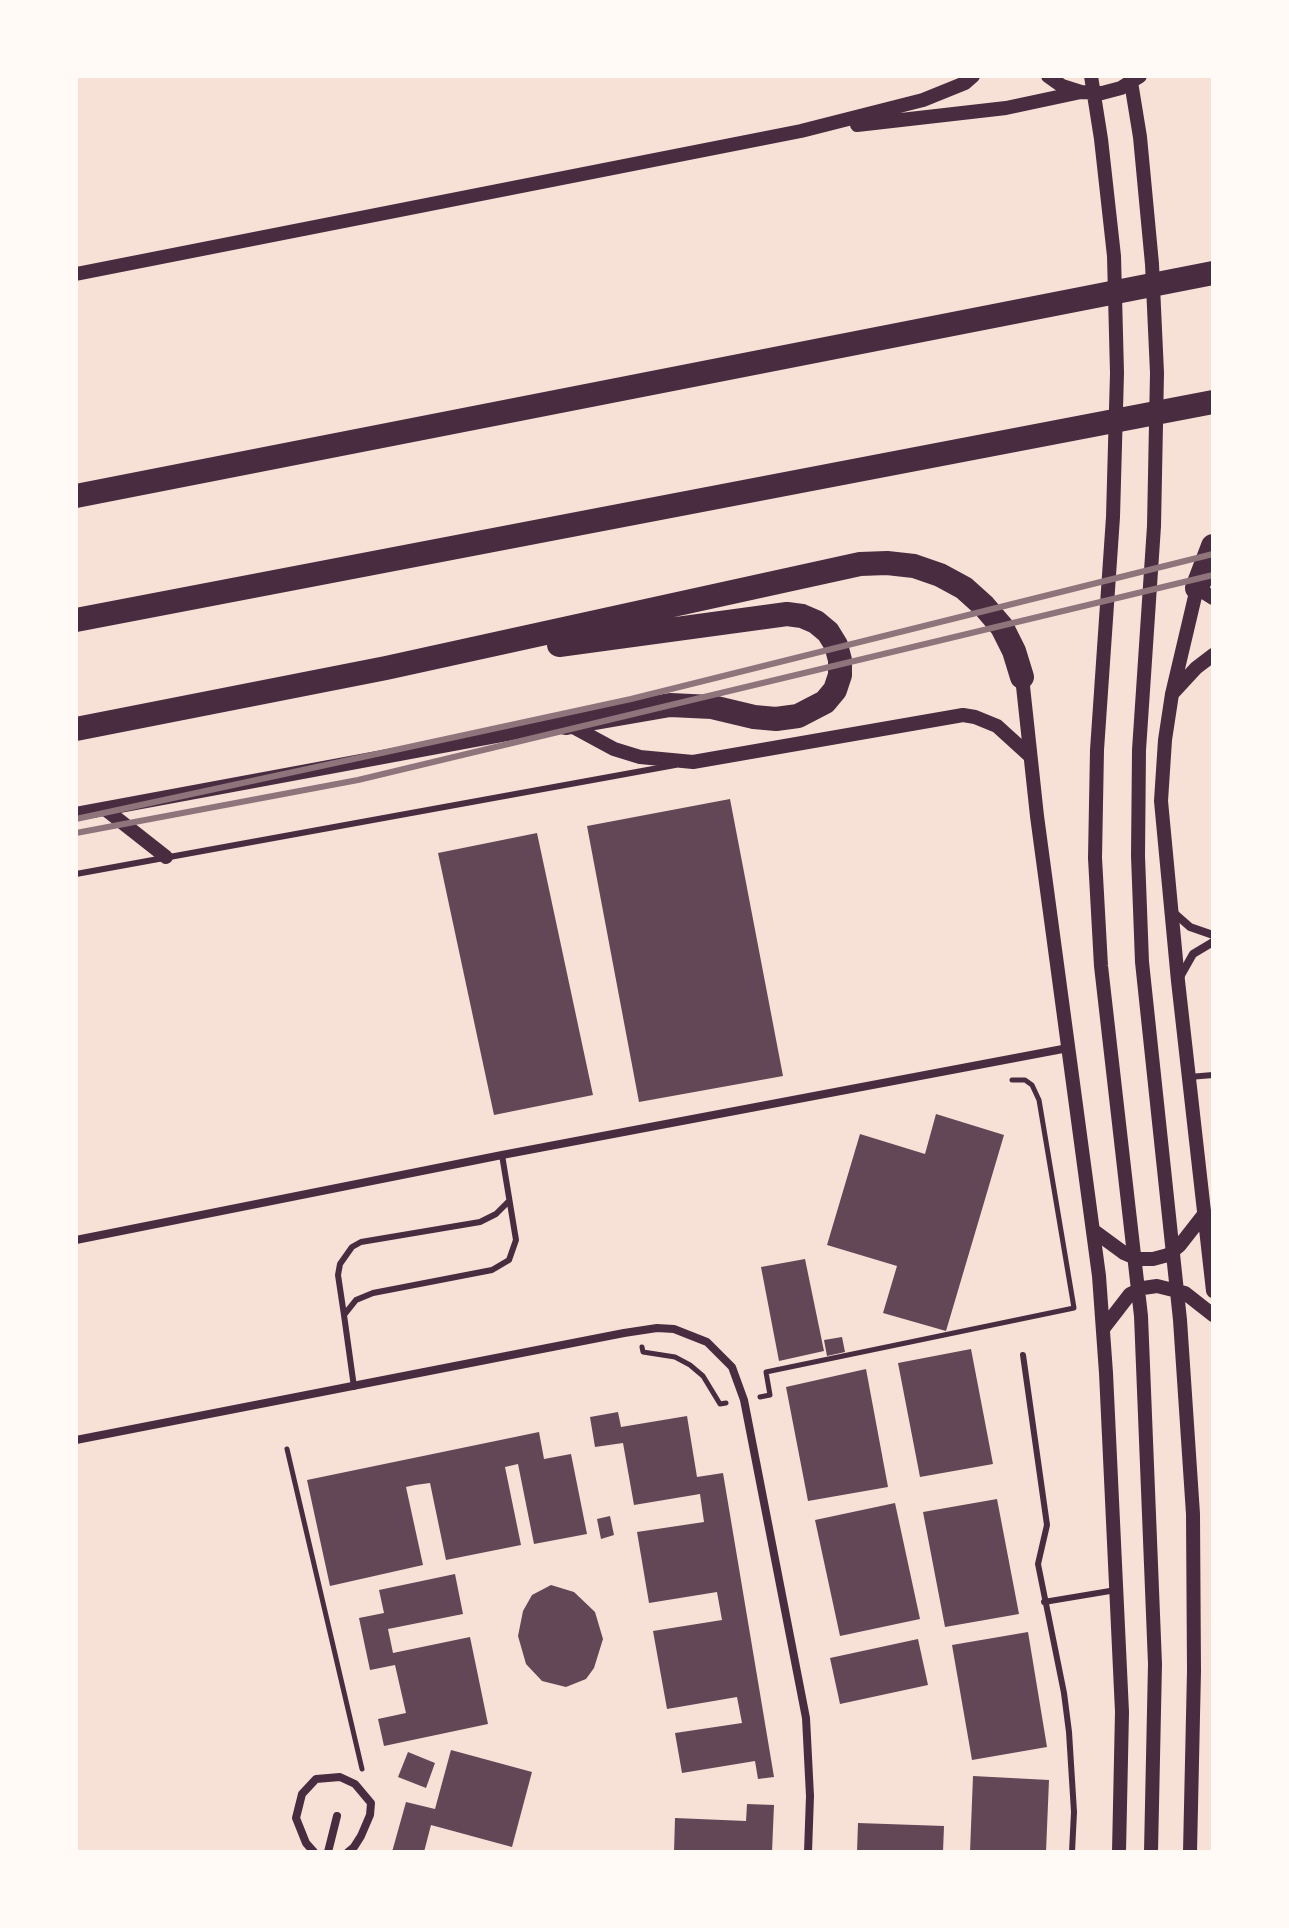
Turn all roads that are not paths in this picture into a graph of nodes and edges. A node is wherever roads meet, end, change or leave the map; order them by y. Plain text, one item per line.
1 (973, 76) edge
2 (1048, 76) edge
3 (1091, 76) edge
4 (1139, 76) edge
5 (1081, 92) junction
6 (801, 131) junction
7 (1213, 273) edge
8 (76, 274) edge
9 (1213, 402) edge
10 (76, 496) edge
11 (1213, 546) edge
12 (1205, 593) edge
13 (76, 620) edge
14 (1213, 655) edge
15 (386, 668) junction
16 (1022, 677) joint
17 (1172, 694) junction
18 (566, 723) junction
19 (76, 729) edge
20 (1030, 756) junction
21 (693, 762) junction
22 (105, 809) junction
23 (76, 814) edge
24 (166, 857) junction
25 (76, 874) edge
26 (1171, 910) junction
27 (1213, 935) edge
28 (1213, 942) edge
29 (1178, 981) junction
30 (1068, 1048) junction
31 (1213, 1075) edge
32 (1189, 1077) junction
33 (502, 1155) junction
34 (509, 1201) junction
35 (1209, 1212) edge
36 (1094, 1231) junction
37 (76, 1240) edge
38 (1213, 1291) edge
39 (344, 1315) junction
40 (1213, 1315) edge
41 (1103, 1329) junction
42 (1023, 1355) dead end
43 (354, 1387) junction
44 (76, 1440) edge
45 (1116, 1590) junction
46 (1044, 1602) junction
47 (337, 1816) dead end
48 (314, 1852) edge
49 (328, 1852) edge
50 (348, 1852) edge
51 (808, 1852) edge
52 (1072, 1852) edge
53 (1119, 1852) edge
54 (1151, 1852) edge
55 (1190, 1852) edge

1 - 6 street
2 - 5 street
3 - 54 street
4 - 5 street
4 - 55 street
5 - 6 street
6 - 8 street
7 - 10 highway
9 - 13 highway
11 - 12 highway
12 - 17 street
14 - 17 street
15 - 16 highway
15 - 18 highway
15 - 19 highway
16 - 20 street
17 - 26 street
18 - 21 street
18 - 22 street
20 - 21 street
20 - 30 street
21 - 24 lane
22 - 23 street
22 - 24 street
24 - 25 lane
26 - 27 street
26 - 29 street
28 - 29 street
29 - 32 street
30 - 33 street
30 - 36 street
31 - 32 lane
32 - 35 street
33 - 34 lane
33 - 37 street
34 - 39 lane
34 - 39 lane
35 - 36 street
35 - 38 street
36 - 41 street
39 - 43 lane
40 - 41 street
41 - 45 street
42 - 46 lane
43 - 44 street
43 - 51 street
45 - 46 lane
45 - 53 street
46 - 52 lane
47 - 49 street
48 - 50 street

